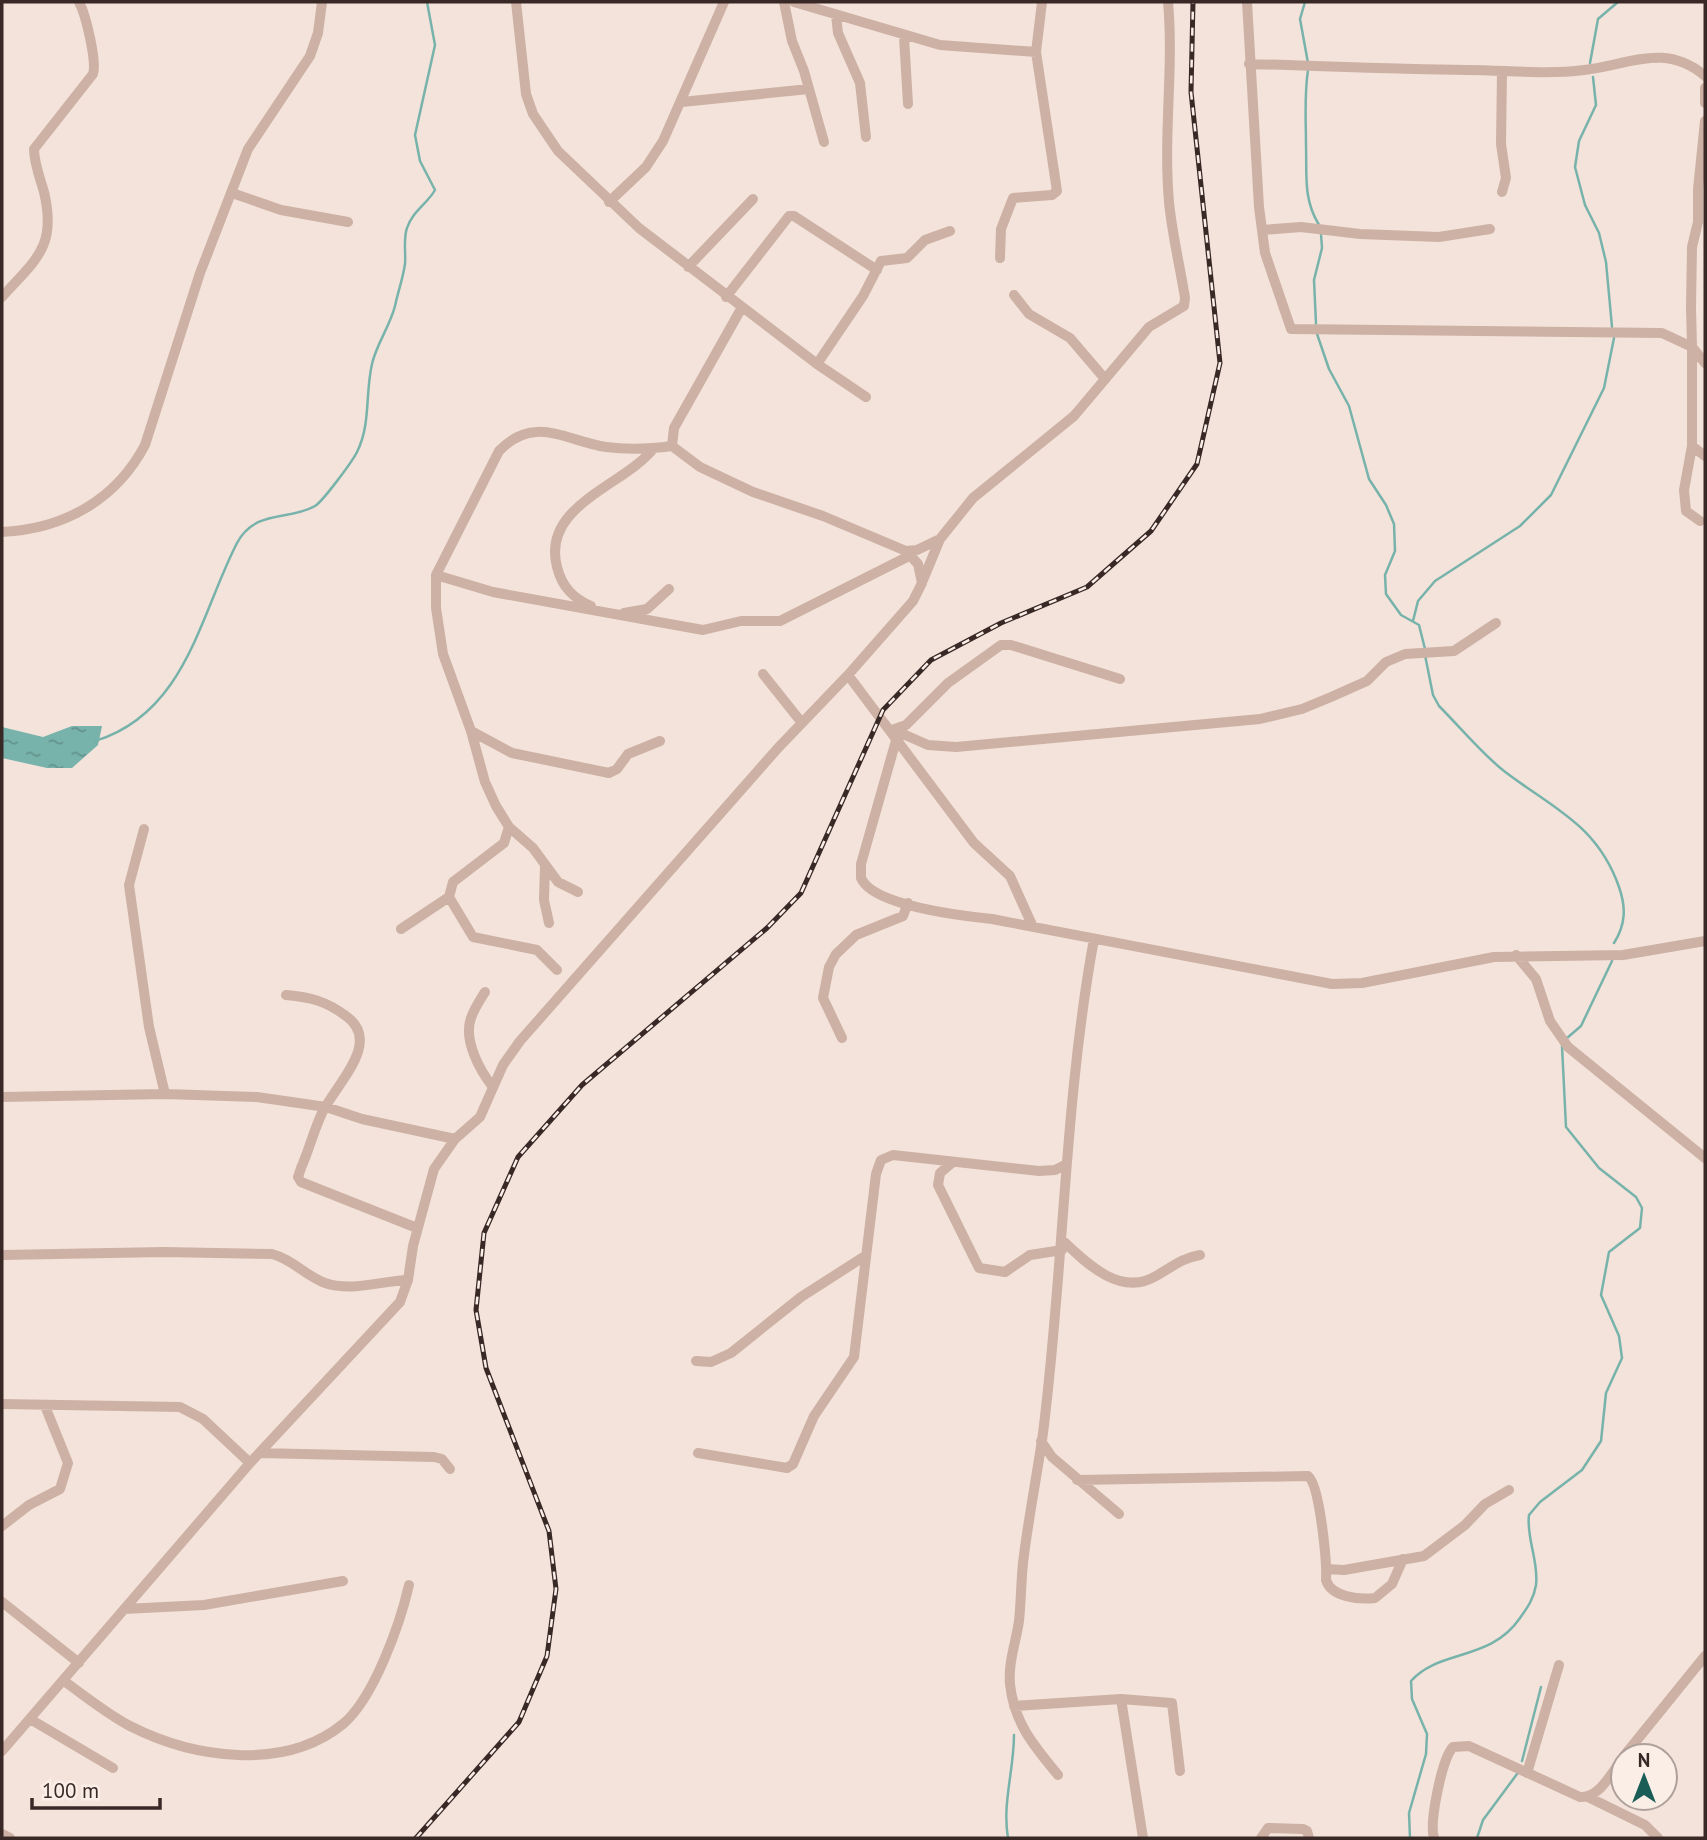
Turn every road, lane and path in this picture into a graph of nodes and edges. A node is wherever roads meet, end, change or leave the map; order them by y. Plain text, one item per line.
1 (79, 2) edge
2 (322, 2) edge
3 (516, 2) edge
4 (724, 2) edge
5 (784, 2) edge
6 (794, 2) edge
7 (1042, 2) edge
8 (1168, 2) edge
9 (1248, 2) edge
10 (836, 15) junction
11 (904, 37) junction
12 (1036, 52) junction
13 (1249, 64) junction
14 (1502, 71) junction
15 (1705, 76) edge
16 (1705, 88) edge
17 (809, 89) junction
18 (682, 102) junction
19 (1705, 103) edge
20 (908, 104) dead end
21 (1705, 121) edge
22 (866, 137) dead end
23 (824, 142) dead end
24 (1502, 192) dead end
25 (232, 193) junction
26 (753, 199) dead end
27 (609, 202) junction
28 (348, 222) dead end
29 (1490, 229) dead end
30 (1262, 230) junction
31 (950, 231) dead end
32 (1000, 258) dead end
33 (688, 267) junction
34 (877, 270) junction
35 (1014, 295) dead end
36 (726, 297) junction
37 (2, 298) edge
38 (741, 309) junction
39 (1692, 347) junction
40 (1705, 363) edge
41 (817, 364) junction
42 (1105, 379) junction
43 (866, 397) dead end
44 (672, 446) junction
45 (1692, 446) junction
46 (654, 448) junction
47 (1705, 456) edge
48 (1700, 521) dead end
49 (2, 532) edge
50 (940, 539) junction
51 (908, 553) junction
52 (436, 575) junction
53 (922, 583) junction
54 (669, 589) dead end
55 (1496, 623) dead end
56 (763, 674) dead end
57 (848, 676) junction
58 (1120, 680) dead end
59 (802, 723) junction
60 (471, 731) junction
61 (894, 732) junction
62 (660, 741) dead end
63 (509, 827) junction
64 (144, 829) dead end
65 (545, 865) junction
66 (579, 892) dead end
67 (449, 897) junction
68 (908, 903) junction
69 (549, 923) dead end
70 (1033, 927) junction
71 (401, 929) dead end
72 (1094, 939) junction
73 (1705, 941) edge
74 (1516, 955) junction
75 (557, 970) dead end
76 (485, 992) dead end
77 (286, 995) dead end
78 (842, 1038) dead end
79 (493, 1087) junction
80 (165, 1094) junction
81 (2, 1097) edge
82 (326, 1107) junction
83 (455, 1139) junction
84 (1705, 1158) edge
85 (953, 1161) junction
86 (1065, 1165) junction
87 (417, 1228) junction
88 (1062, 1245) junction
89 (2, 1255) edge
90 (1200, 1255) dead end
91 (865, 1256) junction
92 (408, 1280) junction
93 (696, 1360) dead end
94 (2, 1404) edge
95 (45, 1406) junction
96 (1041, 1441) junction
97 (259, 1453) junction
98 (698, 1453) dead end
99 (250, 1463) junction
100 (450, 1469) dead end
101 (1077, 1480) junction
102 (1509, 1490) dead end
103 (1119, 1514) dead end
104 (2, 1526) edge
105 (1404, 1559) junction
106 (1327, 1569) junction
107 (343, 1581) dead end
108 (409, 1585) dead end
109 (2, 1602) edge
110 (124, 1609) junction
111 (1705, 1656) edge
112 (79, 1663) junction
113 (1559, 1665) dead end
114 (64, 1681) junction
115 (1121, 1699) junction
116 (1014, 1706) junction
117 (30, 1719) junction
118 (1636, 1742) edge
119 (2, 1751) edge
120 (113, 1768) dead end
121 (1180, 1771) dead end
122 (1527, 1773) junction
123 (1058, 1775) dead end
124 (1609, 1776) edge
125 (1588, 1797) junction
126 (2, 1834) edge
127 (10, 1838) edge
128 (1143, 1838) edge
129 (1261, 1838) edge
130 (1309, 1838) edge
131 (1434, 1838) edge
132 (1658, 1838) edge

1 - 37 street
2 - 25 street
3 - 27 street
4 - 18 street
5 - 17 street
6 - 10 street
7 - 12 street
8 - 42 street
9 - 13 street
10 - 11 street
10 - 22 street
11 - 12 street
11 - 20 street
12 - 32 street
13 - 14 street
13 - 30 street
14 - 15 street
14 - 24 street
16 - 19 street
17 - 18 street
17 - 23 street
18 - 27 street
21 - 39 street
25 - 28 street
25 - 49 street
26 - 33 street
27 - 33 street
29 - 30 street
30 - 39 street
31 - 34 street
33 - 36 street
34 - 36 street
34 - 41 street
35 - 42 street
36 - 38 street
38 - 41 street
38 - 44 street
39 - 40 street
39 - 45 street
41 - 43 street
42 - 50 street
44 - 46 street
44 - 51 street
45 - 47 street
45 - 48 street
46 - 52 street
46 - 54 street
50 - 51 street
50 - 53 street
51 - 52 street
51 - 53 street
52 - 60 street
53 - 57 street
55 - 61 street
56 - 59 street
57 - 59 street
57 - 61 street
58 - 61 street
59 - 79 street
60 - 62 street
60 - 63 street
61 - 68 street
61 - 70 street
63 - 65 street
63 - 67 street
64 - 80 street
65 - 66 street
65 - 69 street
67 - 71 street
67 - 75 street
68 - 70 street
68 - 78 street
70 - 72 street
72 - 74 street
72 - 86 street
73 - 74 street
74 - 84 street
76 - 79 street
77 - 82 street
79 - 83 street
80 - 81 street
80 - 82 street
82 - 83 street
82 - 87 street
83 - 87 street
85 - 86 street
85 - 88 street
85 - 91 street
86 - 88 street
87 - 92 street
88 - 90 street
88 - 96 street
89 - 92 street
91 - 93 street
91 - 98 street
92 - 97 street
94 - 95 street
95 - 99 street
95 - 104 street
96 - 101 street
96 - 116 street
97 - 99 street
97 - 100 street
99 - 110 street
101 - 103 street
101 - 106 street
102 - 105 street
105 - 106 street
105 - 106 street
107 - 110 street
108 - 114 street
109 - 112 street
110 - 112 street
111 - 118 street
112 - 114 street
113 - 122 street
114 - 117 street
115 - 116 street
115 - 121 street
115 - 128 street
116 - 123 street
117 - 119 street
117 - 120 street
122 - 125 street
122 - 131 street
124 - 125 street
125 - 132 street
126 - 127 street
129 - 130 street

